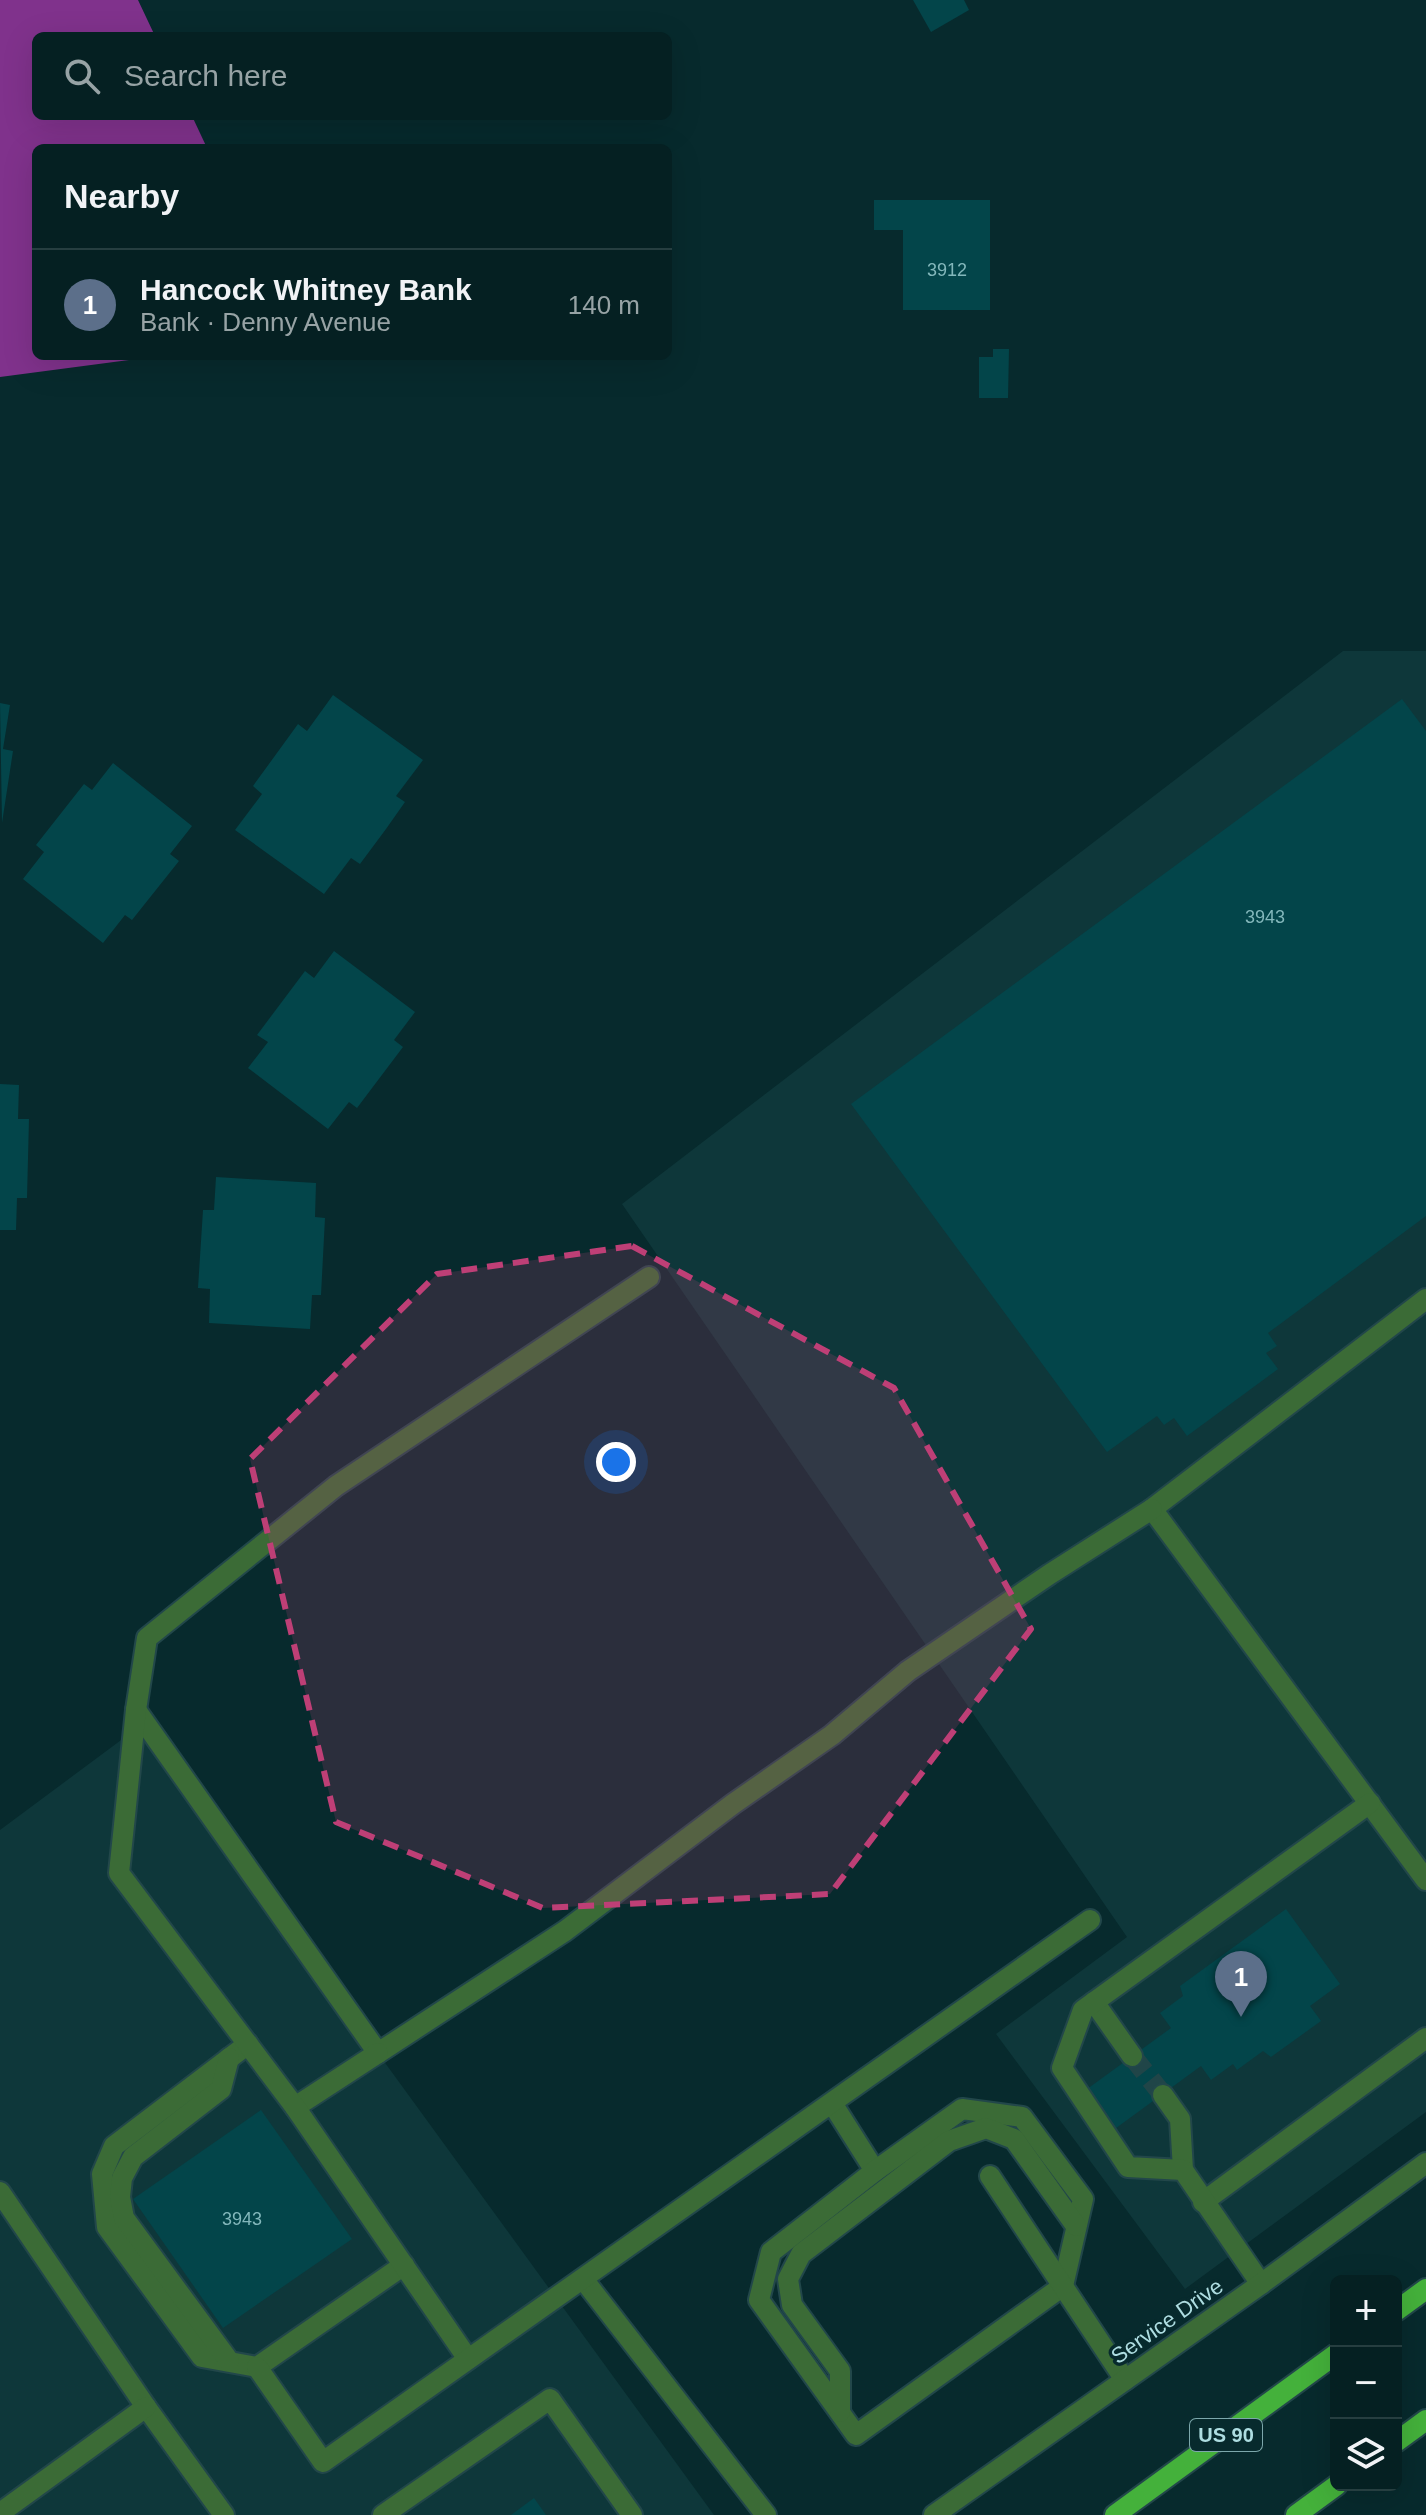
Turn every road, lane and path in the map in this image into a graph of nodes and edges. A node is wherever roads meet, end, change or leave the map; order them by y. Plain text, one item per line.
1 (649, 1277) dead end
2 (1426, 1299) edge
3 (1152, 1509) junction
4 (136, 1710) junction
5 (1370, 1803) junction
6 (1426, 1880) edge
7 (1090, 1920) dead end
8 (1094, 2002) junction
9 (1426, 2038) edge
10 (248, 2044) junction
11 (378, 2053) junction
12 (1132, 2056) tunnel mouth
13 (1163, 2095) tunnel mouth
14 (832, 2103) junction
15 (295, 2107) junction
16 (1426, 2163) edge
17 (1183, 2170) junction
18 (875, 2171) junction
19 (990, 2176) dead end
20 (0, 2192) edge
21 (1203, 2202) junction
22 (1076, 2226) junction
23 (404, 2265) junction
24 (583, 2279) junction
25 (1261, 2284) junction
26 (1063, 2286) junction
27 (1426, 2289) edge
28 (1402, 2307) edge
29 (1330, 2358) edge
30 (468, 2359) junction
31 (257, 2367) junction
32 (1125, 2380) junction
33 (146, 2407) junction
34 (840, 2412) junction
35 (1426, 2420) edge
36 (1402, 2438) edge
37 (1330, 2490) edge
38 (0, 2513) edge
39 (224, 2515) edge
40 (383, 2515) edge
41 (632, 2515) edge
42 (766, 2515) edge
43 (934, 2515) edge
44 (1115, 2515) edge
45 (1296, 2515) edge

1 - 4 lane
2 - 3 lane
3 - 5 lane
3 - 11 lane
4 - 10 lane
4 - 11 lane
5 - 6 lane
5 - 8 lane
7 - 14 lane
8 - 12 lane
8 - 17 lane
9 - 21 lane
10 - 15 lane
10 - 31 lane
11 - 15 lane
13 - 17 lane
14 - 18 lane
14 - 24 lane
15 - 23 lane
16 - 25 lane, Service Drive
17 - 21 lane
18 - 22 lane
18 - 34 lane
19 - 26 lane
20 - 33 lane
21 - 25 lane
22 - 26 lane
22 - 34 lane
23 - 30 lane
23 - 31 lane
24 - 30 lane
24 - 42 lane
25 - 32 lane, Service Drive
26 - 32 lane
26 - 34 lane
27 - 28 main road
29 - 44 main road, US 90
30 - 31 lane
32 - 43 lane, Service Drive
33 - 38 lane
33 - 39 lane
35 - 36 main road
37 - 45 main road
40 - 41 lane

